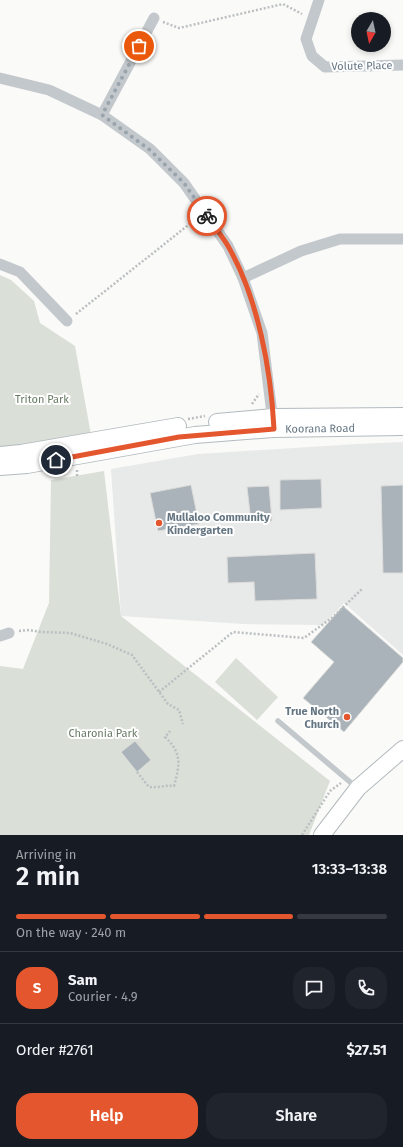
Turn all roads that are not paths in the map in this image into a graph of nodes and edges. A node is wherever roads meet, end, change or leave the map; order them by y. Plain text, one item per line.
1 (319, 0) edge
2 (154, 18) road end
3 (403, 65) edge
4 (0, 78) edge
5 (102, 115) junction
6 (403, 238) edge
7 (0, 264) edge
8 (243, 278) junction
9 (67, 321) road end
10 (403, 416) edge
11 (273, 423) junction
12 (403, 427) edge
13 (0, 455) edge
14 (0, 467) edge
15 (278, 721) dead end
16 (403, 749) edge
17 (358, 788) junction
18 (322, 835) edge

1 - 3 street, Volute Place
2 - 5 street
4 - 5 street
5 - 8 street
6 - 8 street
7 - 9 street
8 - 11 street
10 - 11 street, Koorana Road
11 - 12 street, Koorana Road
11 - 13 street, Koorana Road
11 - 14 street, Koorana Road
15 - 17 lane
16 - 17 street
17 - 18 street

